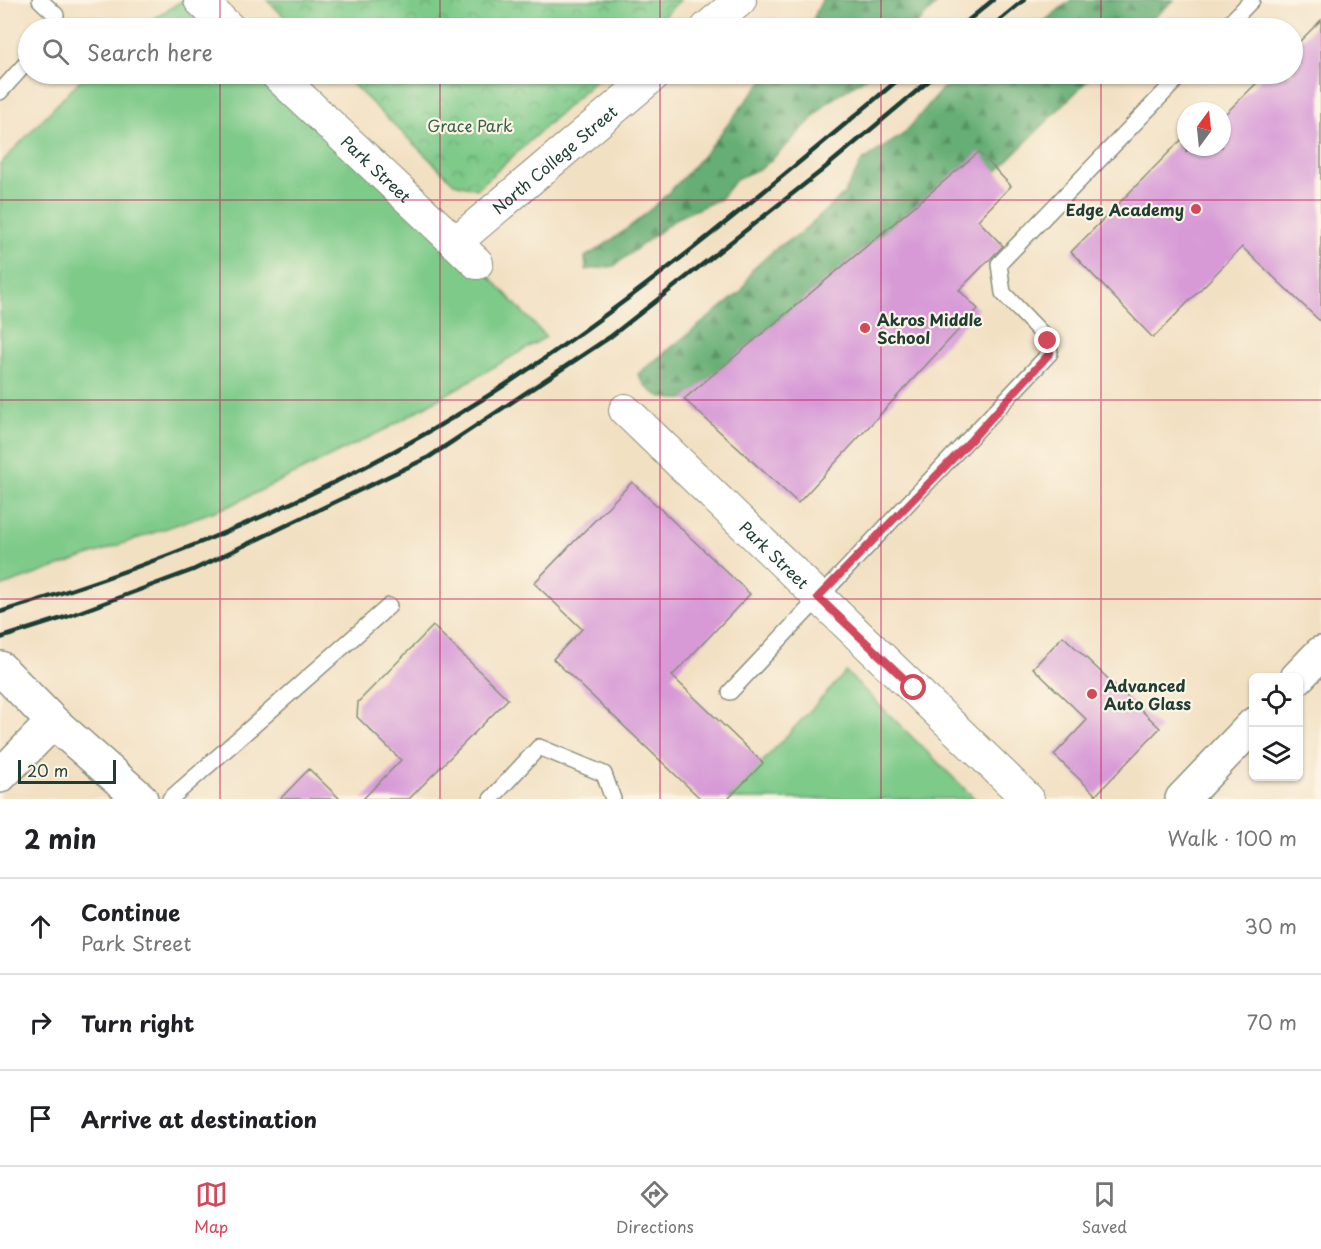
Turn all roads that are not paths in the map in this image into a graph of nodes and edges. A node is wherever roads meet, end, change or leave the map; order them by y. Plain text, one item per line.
1 (40, 0) edge
2 (200, 0) edge
3 (740, 0) edge
4 (1252, 0) edge
5 (55, 18) edge
6 (219, 18) edge
7 (719, 18) edge
8 (1235, 18) edge
9 (18, 72) edge
10 (287, 84) edge
11 (644, 84) edge
12 (1172, 84) edge
13 (0, 92) edge
14 (466, 253) joint
15 (625, 411) dead end
16 (818, 597) junction
17 (389, 606) dead end
18 (1321, 653) edge
19 (0, 668) edge
20 (1302, 673) edge
21 (730, 692) dead end
22 (46, 715) junction
23 (1251, 727) edge
24 (0, 776) edge
25 (141, 799) edge
26 (170, 799) edge
27 (491, 799) edge
28 (613, 799) edge
29 (1028, 799) edge
30 (1182, 799) edge

1 - 5 lane
2 - 6 street
3 - 7 street
4 - 8 lane
9 - 13 lane
10 - 14 street, Park Street
11 - 14 street, North College Street
12 - 16 lane
15 - 16 street, Park Street
16 - 21 lane
16 - 29 street, Park Street
17 - 26 lane
18 - 20 street
19 - 22 street
22 - 24 street
22 - 25 street
23 - 30 street
27 - 28 lane

